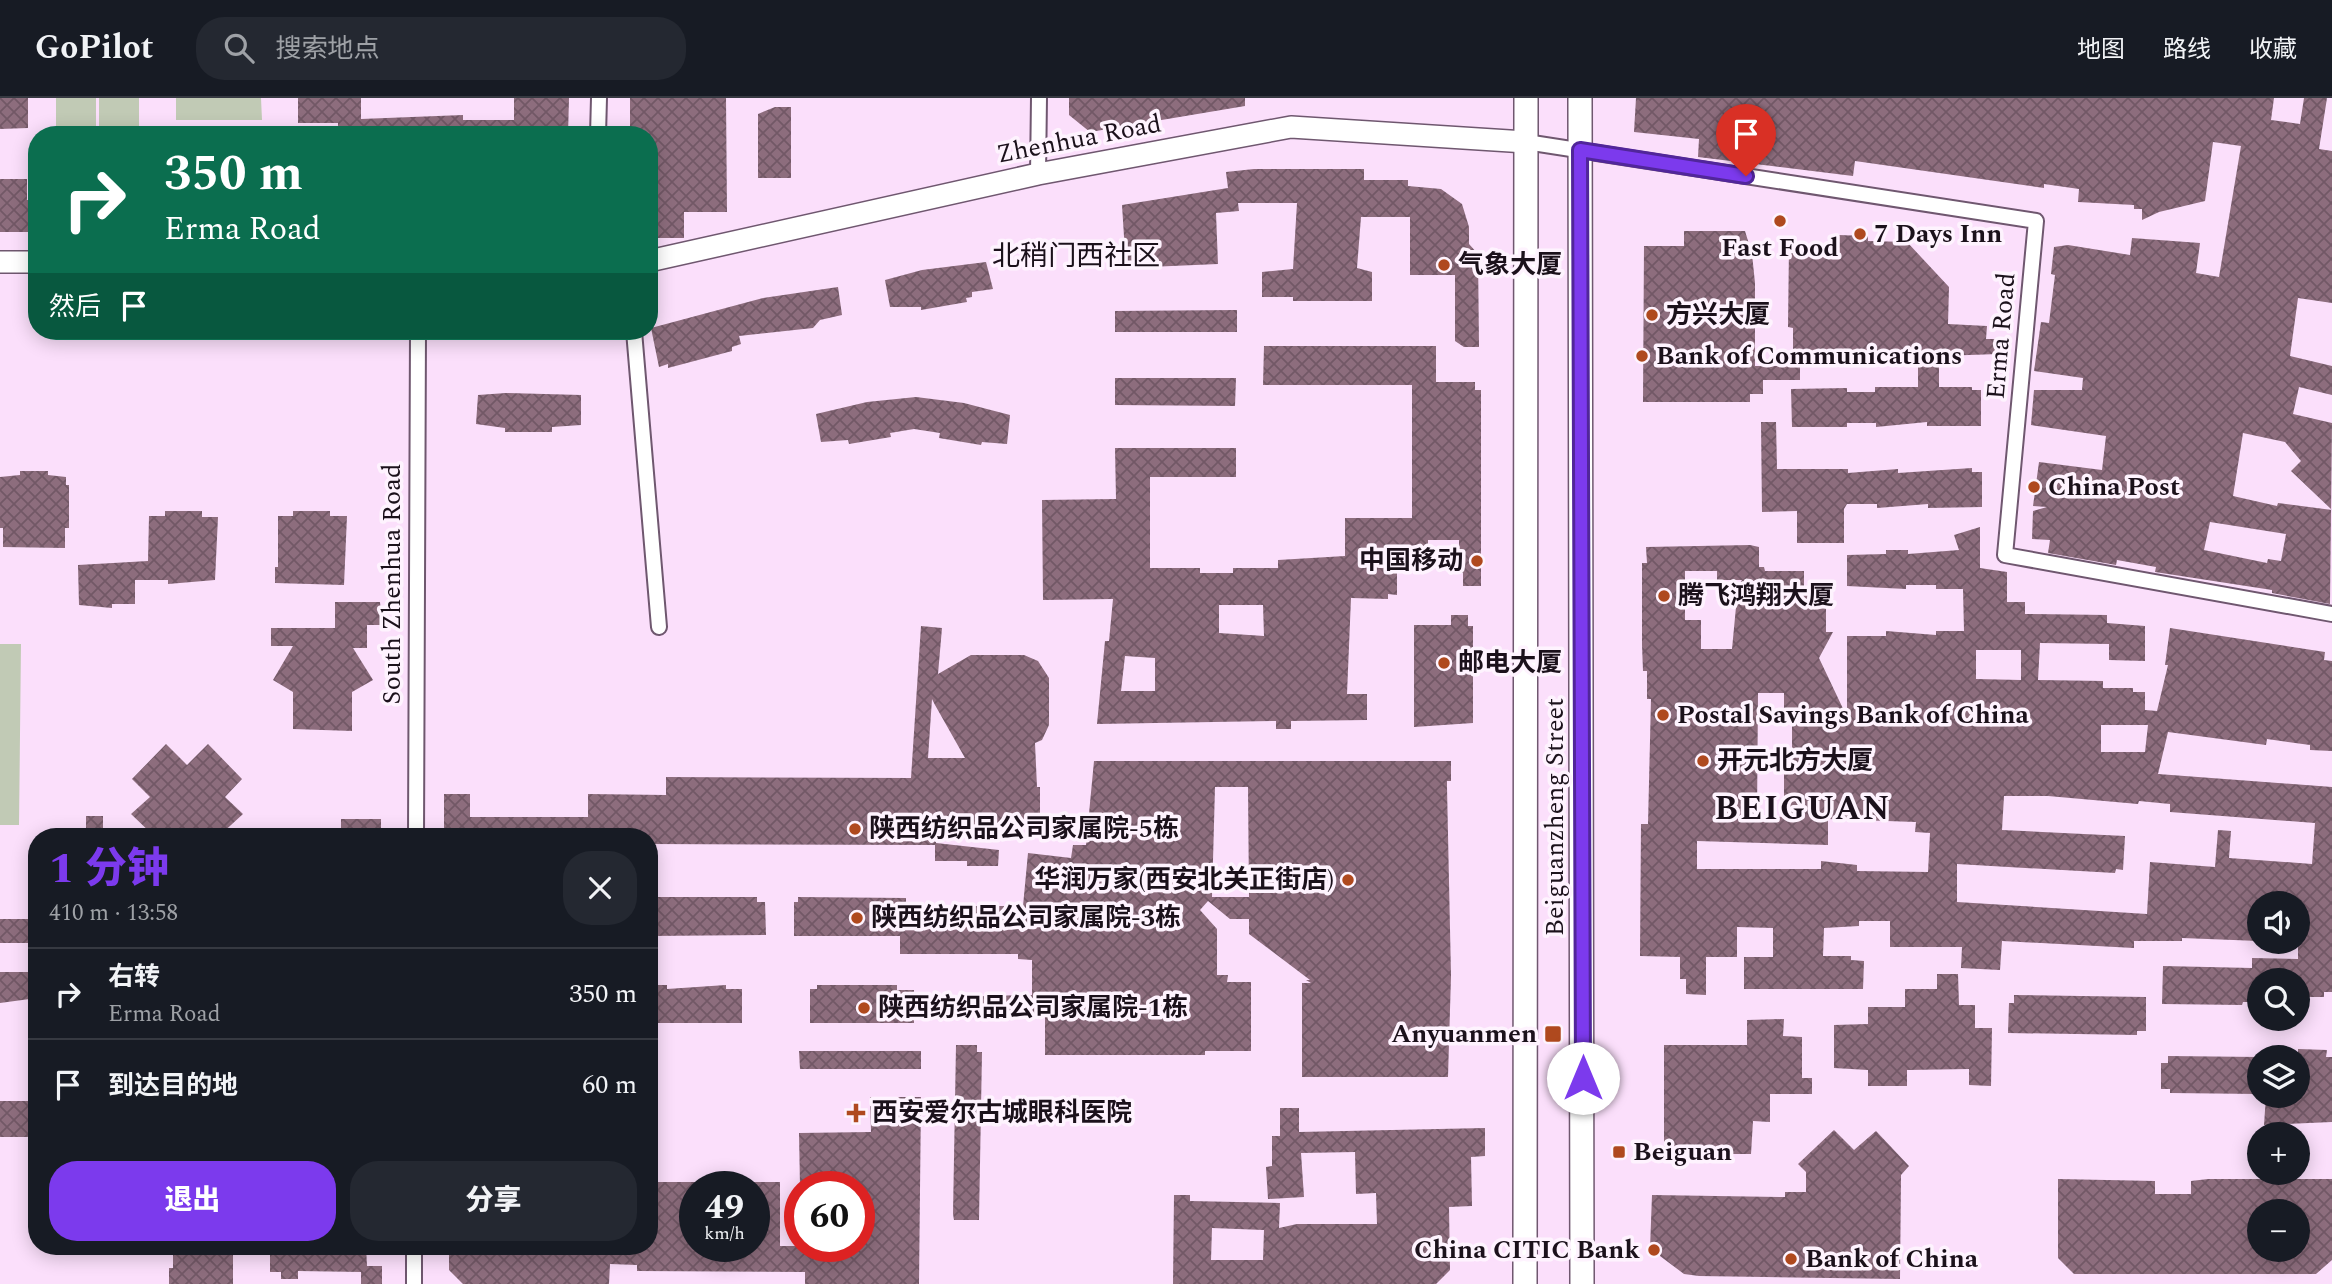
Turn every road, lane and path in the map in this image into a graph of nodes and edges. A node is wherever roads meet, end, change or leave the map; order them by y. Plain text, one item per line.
1 (598, 98) edge
2 (1039, 98) edge
3 (1526, 98) edge
4 (1580, 98) edge
5 (598, 126) edge
6 (1526, 142) junction
7 (1580, 150) junction
8 (1038, 174) junction
9 (658, 259) edge
10 (0, 262) edge
11 (28, 262) edge
12 (418, 340) edge
13 (635, 340) edge
14 (2332, 614) edge
15 (659, 627) dead end
16 (416, 828) edge
17 (414, 1255) edge
18 (414, 1284) edge
19 (1525, 1284) edge
20 (1582, 1284) edge

1 - 5 street
2 - 8 street
3 - 6 main road, Beiguanzheng Street
4 - 7 main road, Beiguanzheng Street
6 - 7 street, Erma Road
6 - 8 street, Zhenhua Road
6 - 19 main road, Beiguanzheng Street
7 - 14 street, Erma Road
7 - 20 main road, Beiguanzheng Street
8 - 9 street, Zhenhua Road
10 - 11 street
12 - 16 street, South Zhenhua Road
13 - 15 street
17 - 18 street

